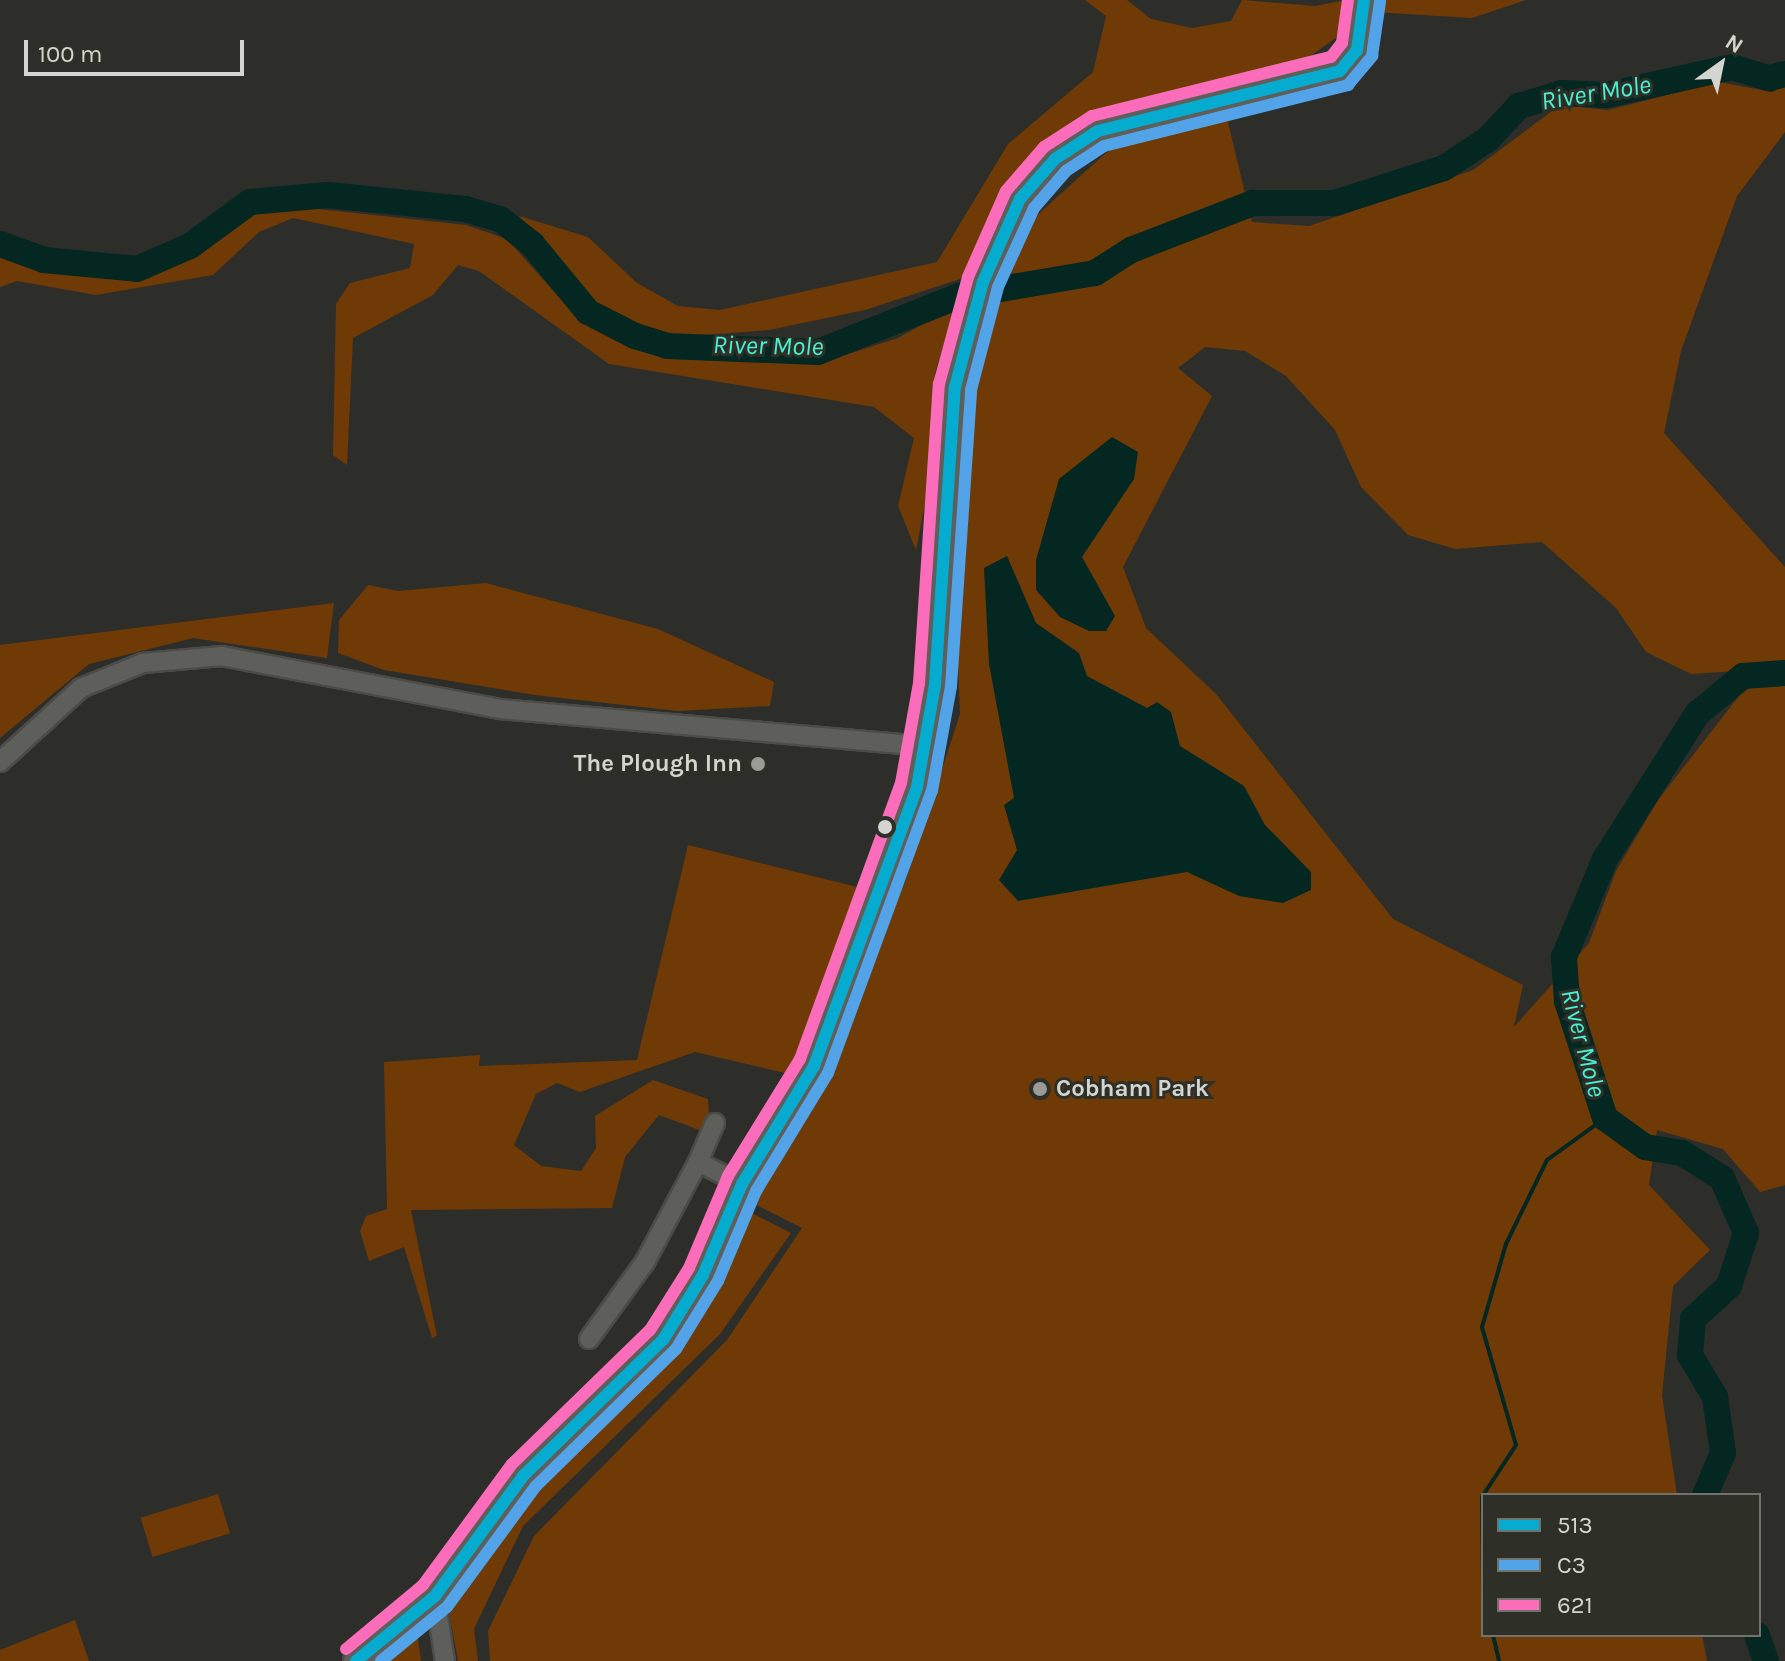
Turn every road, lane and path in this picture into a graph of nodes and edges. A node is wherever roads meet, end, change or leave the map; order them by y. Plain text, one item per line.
1 (1364, 0) edge
2 (926, 746) junction
3 (0, 762) edge
4 (715, 1123) dead end
5 (698, 1162) junction
6 (742, 1184) junction
7 (589, 1339) dead end
8 (435, 1596) junction
9 (356, 1661) edge
10 (445, 1661) edge

1 - 2 street
2 - 3 street
2 - 6 street
4 - 5 street
5 - 6 street
5 - 7 street
6 - 8 street
8 - 9 street
8 - 10 street

